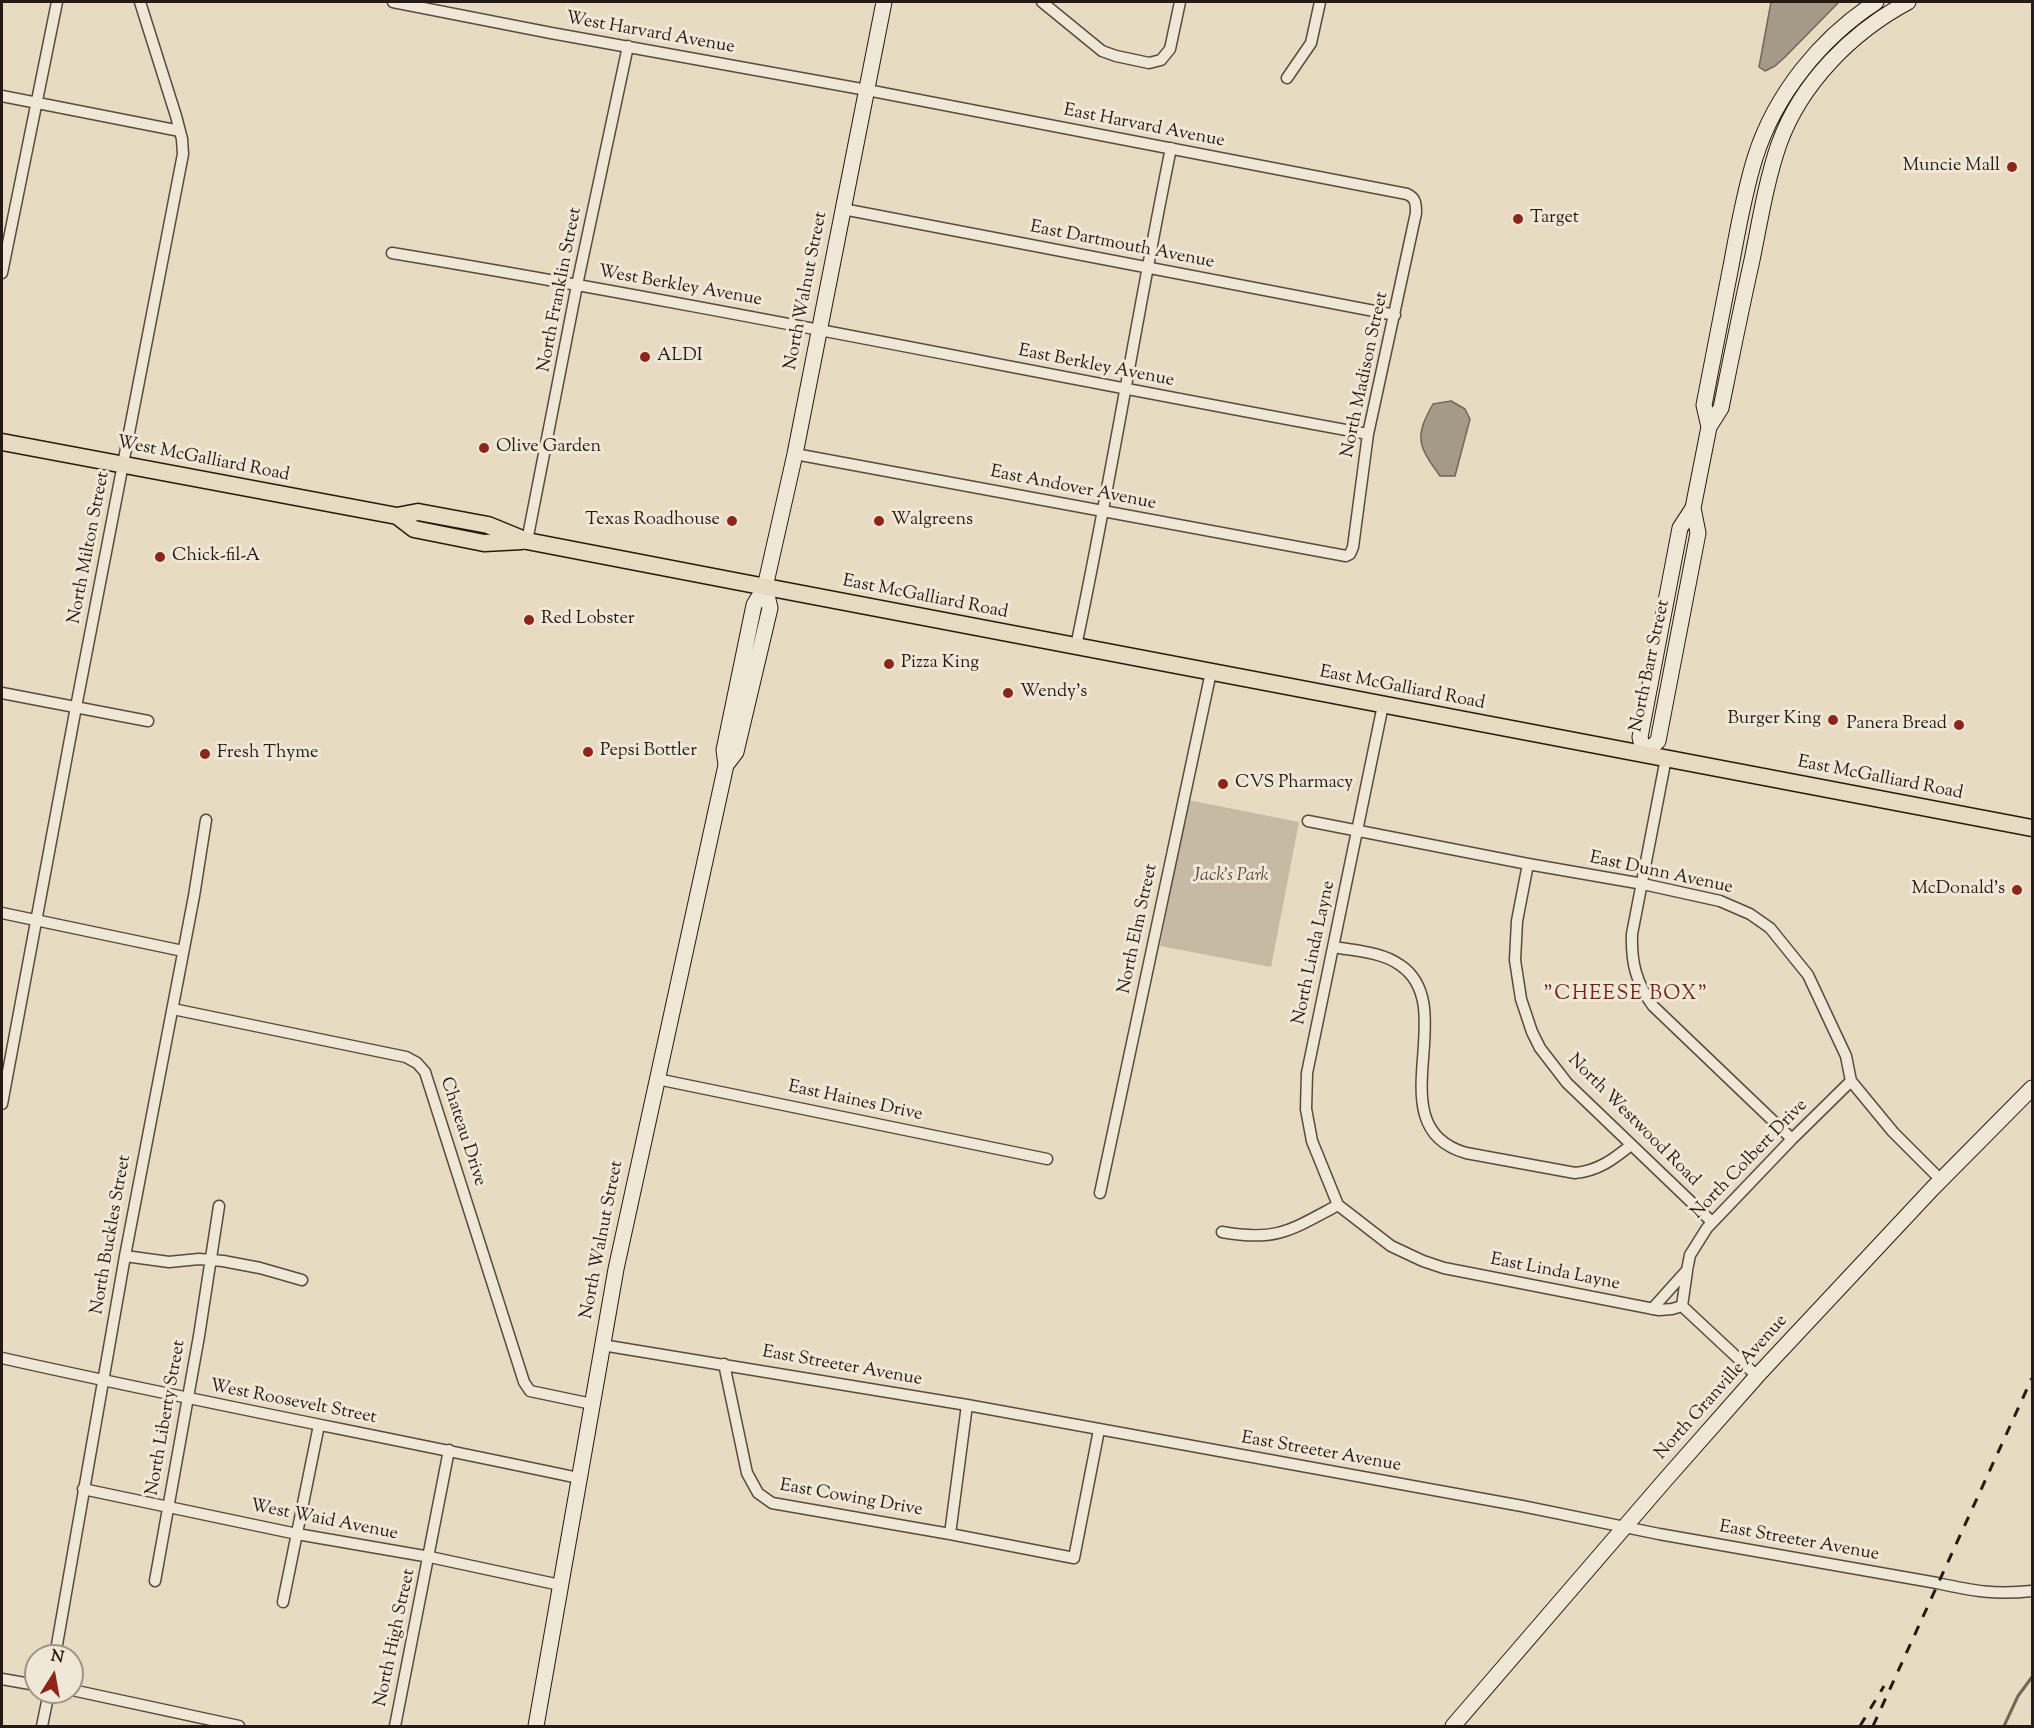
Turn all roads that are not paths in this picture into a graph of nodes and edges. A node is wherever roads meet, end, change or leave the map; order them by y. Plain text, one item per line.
1 (57, 2) edge
2 (140, 2) edge
3 (393, 2) edge
4 (884, 2) edge
5 (1042, 2) edge
6 (1180, 2) edge
7 (1320, 2) edge
8 (1876, 2) edge
9 (1908, 2) edge
10 (628, 46) junction
11 (1287, 78) dead end
12 (867, 90) junction
13 (2, 96) edge
14 (37, 103) junction
15 (180, 131) junction
16 (1171, 148) junction
17 (1414, 199) joint
18 (843, 209) junction
19 (392, 253) dead end
20 (1147, 267) junction
21 (2, 273) edge
22 (577, 285) junction
23 (1395, 315) junction
24 (819, 328) junction
25 (1124, 389) junction
26 (1708, 427) junction
27 (1368, 434) junction
28 (2, 442) edge
29 (795, 454) junction
30 (123, 465) junction
31 (1103, 510) junction
32 (527, 541) junction
33 (1346, 556) joint
34 (765, 587) junction
35 (1076, 646) junction
36 (1211, 672) junction
37 (2, 693) edge
38 (1383, 705) junction
39 (76, 706) junction
40 (148, 722) dead end
41 (1644, 754) junction
42 (1666, 758) junction
43 (206, 820) dead end
44 (1308, 821) dead end
45 (2032, 828) edge
46 (1358, 831) junction
47 (1528, 864) junction
48 (1643, 884) junction
49 (2, 912) edge
50 (36, 920) junction
51 (1334, 947) junction
52 (183, 951) junction
53 (172, 1010) junction
54 (657, 1079) junction
55 (1851, 1081) junction
56 (2032, 1088) edge
57 (2, 1104) edge
58 (1792, 1139) junction
59 (1631, 1144) junction
60 (1047, 1159) dead end
61 (1941, 1180) junction
62 (1100, 1193) dead end
63 (1338, 1204) junction
64 (219, 1206) dead end
65 (1712, 1222) junction
66 (1222, 1232) dead end
67 (125, 1256) junction
68 (210, 1260) junction
69 (1687, 1270) junction
70 (302, 1280) dead end
71 (1682, 1306) junction
72 (1652, 1309) junction
73 (602, 1345) junction
74 (2, 1358) edge
75 (724, 1364) junction
76 (1757, 1376) junction
77 (103, 1379) junction
78 (187, 1398) junction
79 (592, 1404) junction
80 (967, 1405) junction
81 (319, 1425) junction
82 (1099, 1430) junction
83 (449, 1450) junction
84 (578, 1478) junction
85 (83, 1489) junction
86 (168, 1506) junction
87 (1625, 1527) junction
88 (297, 1534) junction
89 (950, 1534) junction
90 (430, 1557) junction
91 (155, 1581) dead end
92 (560, 1584) junction
93 (2032, 1591) edge
94 (283, 1602) dead end
95 (57, 1644) edge
96 (2, 1679) edge
97 (24, 1683) edge
98 (84, 1692) edge
99 (47, 1704) edge
100 (42, 1726) edge
101 (239, 1726) edge
102 (395, 1726) edge
103 (536, 1726) edge
104 (1453, 1726) edge

1 - 14 street
2 - 15 street, North Milton Street
3 - 10 street, West Harvard Avenue
4 - 12 main road, North Walnut Street
5 - 6 street
7 - 11 street
8 - 26 main road, North Barr Street
9 - 26 main road, North Barr Street
10 - 12 street, West Harvard Avenue
10 - 22 street, North Franklin Street
12 - 16 street, East Harvard Avenue
12 - 18 main road, North Walnut Street
13 - 14 street
14 - 15 street
14 - 21 street
15 - 30 street, North Milton Street
16 - 17 street, East Harvard Avenue
16 - 20 street
17 - 23 street, North Madison Street
18 - 20 street, East Dartmouth Avenue
18 - 24 main road, North Walnut Street
19 - 22 street, West Berkley Avenue
20 - 23 street, East Dartmouth Avenue
20 - 25 street
22 - 24 street, West Berkley Avenue
22 - 32 street, North Franklin Street
23 - 27 street, North Madison Street
24 - 25 street, East Berkley Avenue
24 - 29 main road, North Walnut Street
25 - 27 street, East Berkley Avenue
25 - 31 street
26 - 41 main road, North Barr Street
27 - 33 street, North Madison Street
28 - 30 main road, West McGalliard Road
29 - 31 street, East Andover Avenue
29 - 34 main road, North Walnut Street
30 - 32 main road, West McGalliard Road
30 - 39 street, North Milton Street
31 - 33 street, East Andover Avenue
31 - 35 street
32 - 34 main road, West McGalliard Road
34 - 35 main road, East McGalliard Road
34 - 54 main road, North Walnut Street
35 - 36 main road, East McGalliard Road
36 - 38 main road, East McGalliard Road
36 - 62 street, North Elm Street
37 - 39 street
38 - 41 main road, East McGalliard Road
38 - 46 street, North Linda Layne
39 - 40 street
39 - 50 street, North Milton Street
41 - 42 main road, East McGalliard Road
42 - 45 main road, East McGalliard Road
42 - 48 street
43 - 52 street, North Buckles Street
44 - 46 street, East Dunn Avenue
46 - 47 street, East Dunn Avenue
46 - 51 street, North Linda Layne
47 - 48 street, East Dunn Avenue
47 - 59 street, North Westwood Road
48 - 55 street, East Dunn Avenue
48 - 58 street
49 - 50 street
50 - 52 street
50 - 57 street, North Milton Street
51 - 59 street
51 - 63 street, North Linda Layne
52 - 53 street, North Buckles Street
53 - 67 street, North Buckles Street
53 - 79 street, Chateau Drive
54 - 60 street, East Haines Drive
54 - 73 main road, North Walnut Street
55 - 58 street, North Colbert Drive
55 - 61 street, East Dunn Avenue
56 - 61 main road, North Granville Avenue
58 - 65 street, North Colbert Drive
59 - 65 street, North Westwood Road
61 - 76 main road, North Granville Avenue
63 - 66 street
63 - 72 street, East Linda Layne
64 - 68 street, North Liberty Street
65 - 69 street, North Colbert Drive
67 - 68 street
67 - 77 street, North Buckles Street
68 - 70 street
68 - 78 street, North Liberty Street
69 - 71 street, North Colbert Drive
69 - 72 street, North Colbert Drive
71 - 72 street, East Linda Layne
71 - 76 street
73 - 75 street, East Streeter Avenue
73 - 79 main road, North Walnut Street
74 - 77 street, West Roosevelt Street
75 - 80 street, East Streeter Avenue
75 - 89 street, East Cowing Drive
76 - 87 main road, North Granville Avenue
77 - 78 street, West Roosevelt Street
77 - 85 street, North Buckles Street
78 - 81 street, West Roosevelt Street
78 - 86 street, North Liberty Street
79 - 84 main road, North Walnut Street
80 - 82 street, East Streeter Avenue
80 - 89 street
81 - 83 street, West Roosevelt Street
81 - 88 street
82 - 87 street, East Streeter Avenue
82 - 89 street, East Cowing Drive
83 - 84 street, West Roosevelt Street
83 - 90 street, North High Street
84 - 92 main road, North Walnut Street
85 - 86 street, West Waid Avenue
85 - 95 street, North Buckles Street
86 - 88 street, West Waid Avenue
86 - 91 street, North Liberty Street
87 - 93 street, East Streeter Avenue
87 - 104 main road, North Granville Avenue
88 - 90 street, West Waid Avenue
88 - 94 street
90 - 92 street, West Waid Avenue
90 - 102 street, North High Street
92 - 103 main road, North Walnut Street
96 - 97 street
98 - 101 street
99 - 100 street

